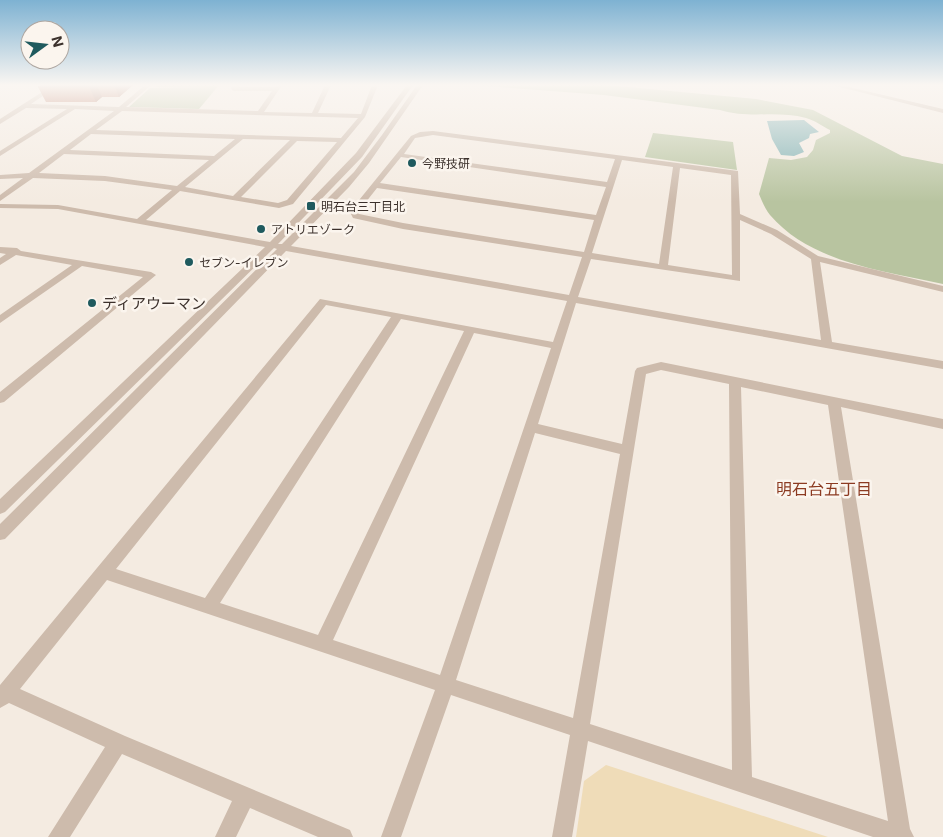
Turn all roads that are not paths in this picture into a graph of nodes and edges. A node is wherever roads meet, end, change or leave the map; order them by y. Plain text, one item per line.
1 (48, 124) edge
2 (101, 124) edge
3 (357, 124) edge
4 (381, 124) edge
5 (395, 124) edge
6 (90, 132) junction
7 (242, 136) junction
8 (296, 138) junction
9 (344, 140) junction
10 (62, 152) junction
11 (0, 154) edge
12 (399, 155) junction
13 (216, 158) junction
14 (619, 158) junction
15 (677, 165) junction
16 (32, 175) junction
17 (0, 177) edge
18 (376, 184) junction
19 (610, 185) junction
20 (179, 189) junction
21 (0, 198) edge
22 (234, 199) junction
23 (0, 206) edge
24 (736, 215) junction
25 (600, 218) junction
26 (138, 222) junction
27 (272, 245) junction
28 (285, 247) junction
29 (0, 250) edge
30 (17, 251) junction
31 (588, 255) junction
32 (815, 258) junction
33 (0, 262) edge
34 (81, 263) junction
35 (662, 268) junction
36 (943, 289) edge
37 (574, 298) junction
38 (398, 315) junction
39 (0, 320) edge
40 (471, 329) junction
41 (827, 344) junction
42 (557, 346) junction
43 (943, 365) edge
44 (735, 382) junction
45 (0, 399) edge
46 (834, 401) junction
47 (530, 427) junction
48 (942, 427) edge
49 (628, 451) junction
50 (0, 508) edge
51 (0, 534) edge
52 (104, 572) junction
53 (208, 607) junction
54 (322, 645) junction
55 (445, 687) junction
56 (3, 696) edge
57 (580, 731) junction
58 (118, 743) junction
59 (742, 784) junction
60 (245, 796) junction
61 (58, 837) edge
62 (225, 837) edge
63 (343, 837) edge
64 (391, 837) edge
65 (562, 837) edge
66 (902, 837) edge

1 - 11 street
2 - 6 street
3 - 9 street
4 - 27 street
5 - 28 street
6 - 7 street
6 - 10 street
7 - 8 street
7 - 13 street
8 - 9 street
8 - 22 street
9 - 22 street
10 - 13 street
10 - 16 street
12 - 14 street
12 - 18 street
12 - 19 street
13 - 20 street
14 - 15 street
14 - 19 street
15 - 24 street
15 - 35 street
16 - 17 street
16 - 20 street
16 - 21 street
18 - 25 street
18 - 31 street
19 - 25 street
20 - 22 street
20 - 26 street
23 - 26 street
24 - 32 street
24 - 35 street
25 - 31 street
26 - 27 street
27 - 28 street
27 - 50 street
28 - 37 street
28 - 51 street
29 - 30 street
30 - 33 street
30 - 34 street
31 - 35 street
31 - 37 street
32 - 36 street
32 - 41 street
34 - 39 street
34 - 45 street
37 - 41 street
37 - 42 street
38 - 40 street
38 - 52 street
38 - 53 street
40 - 42 street
40 - 54 street
41 - 43 street
42 - 47 street
44 - 46 street
44 - 49 street
44 - 59 street
46 - 48 street
46 - 66 street
47 - 49 street
47 - 55 street
49 - 57 street
52 - 53 street
52 - 56 street
53 - 54 street
54 - 55 street
55 - 57 street
55 - 64 street
56 - 58 street
57 - 59 street
57 - 65 street
58 - 60 street
58 - 61 street
59 - 66 street
60 - 62 street
60 - 63 street

